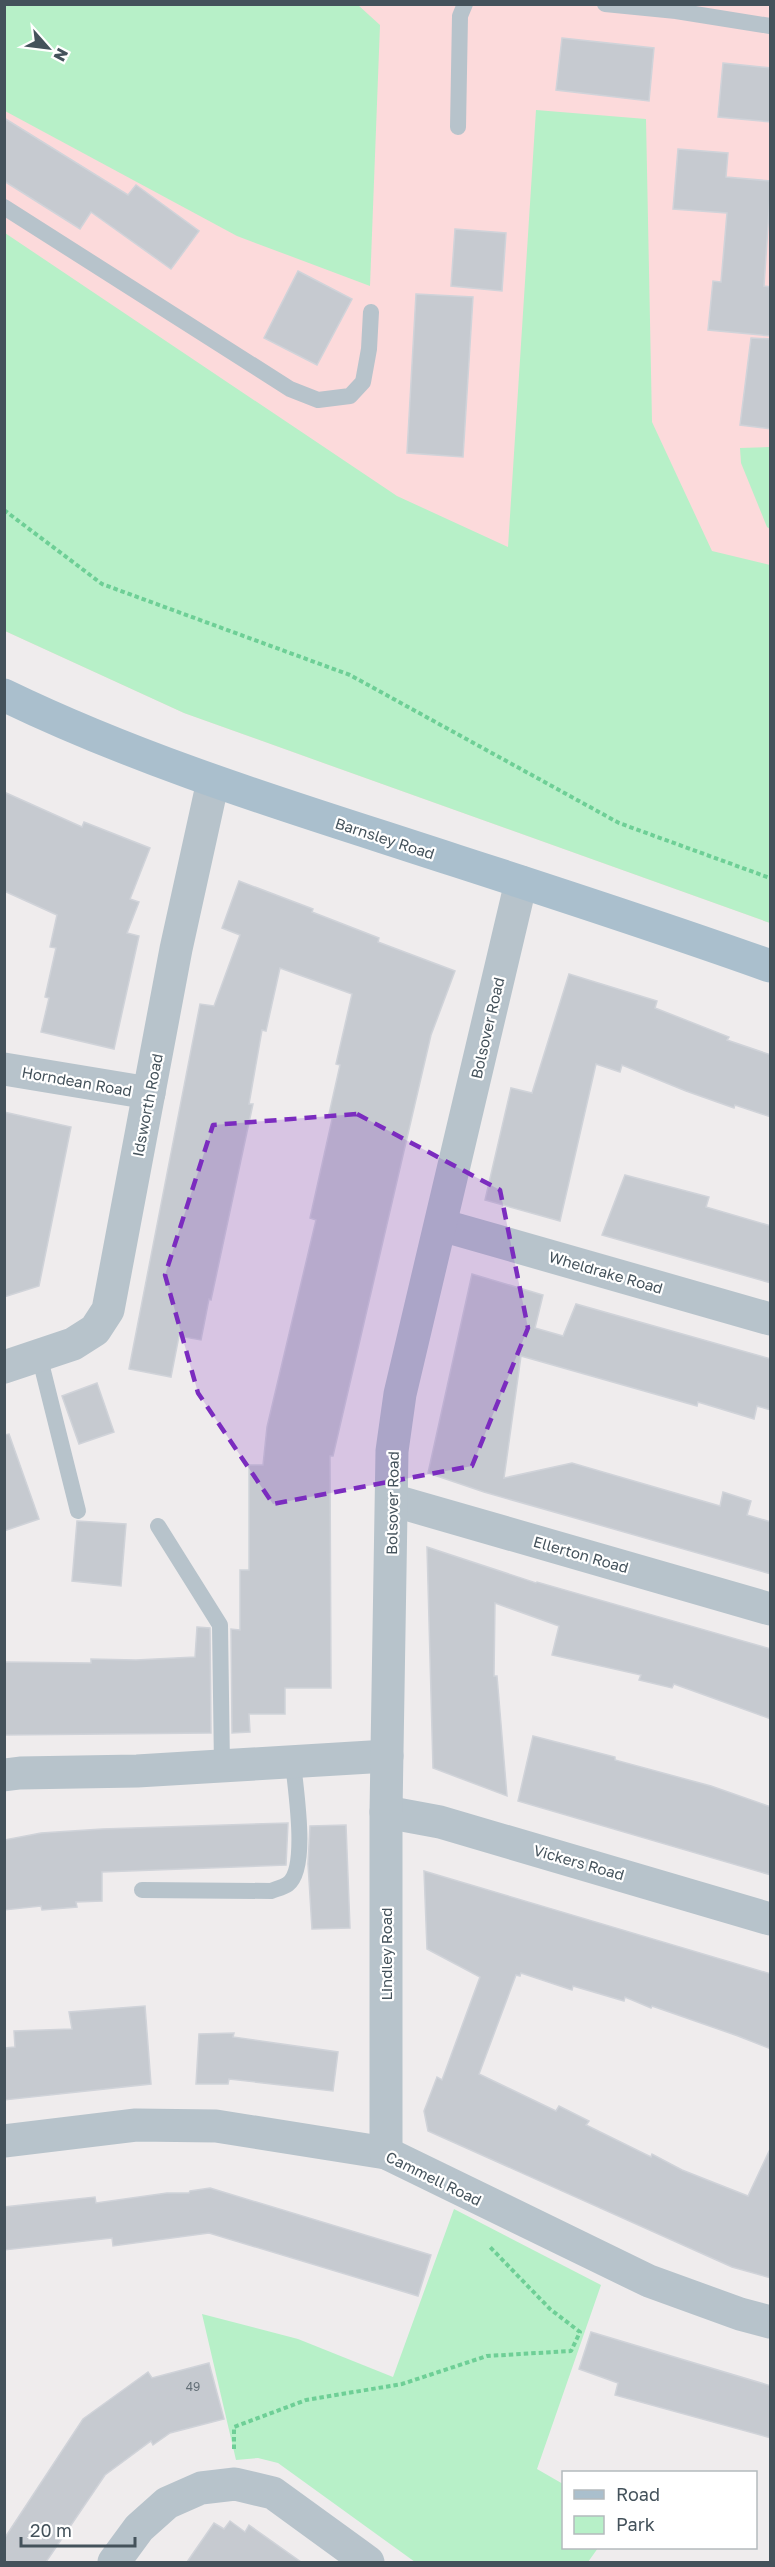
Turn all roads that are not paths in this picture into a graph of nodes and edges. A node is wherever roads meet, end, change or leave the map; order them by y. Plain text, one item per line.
1 (465, 4) edge
2 (605, 4) edge
3 (771, 27) edge
4 (458, 128) dead end
5 (4, 207) edge
6 (371, 312) dead end
7 (4, 695) edge
8 (213, 781) junction
9 (521, 882) junction
10 (771, 966) edge
11 (4, 1069) edge
12 (149, 1093) junction
13 (441, 1225) junction
14 (771, 1319) edge
15 (39, 1355) junction
16 (4, 1367) edge
17 (392, 1500) junction
18 (78, 1511) dead end
19 (158, 1526) dead end
20 (771, 1609) edge
21 (387, 1756) junction
22 (293, 1762) junction
23 (222, 1766) junction
24 (4, 1775) edge
25 (386, 1812) junction
26 (142, 1890) dead end
27 (771, 1919) edge
28 (4, 2141) edge
29 (386, 2153) junction
30 (771, 2322) edge
31 (114, 2562) edge
32 (368, 2562) edge

1 - 4 lane
2 - 3 lane
5 - 6 lane
7 - 8 main road, Barnsley Road
8 - 9 main road, Barnsley Road
8 - 12 street, Idsworth Road
9 - 10 main road, Barnsley Road
9 - 13 street, Bolsover Road
11 - 12 street, Horndean Road
12 - 15 street, Idsworth Road
13 - 14 street, Wheldrake Road
13 - 17 street, Bolsover Road
15 - 16 street, Idsworth Road
15 - 18 lane
17 - 20 street, Ellerton Road
17 - 21 street, Bolsover Road
19 - 23 lane
21 - 22 street
21 - 25 street, Lindley Road
22 - 23 street
22 - 26 lane
23 - 24 street
25 - 27 street, Vickers Road
25 - 29 street, Lindley Road
28 - 29 street, Cammell Road
29 - 30 street, Cammell Road
31 - 32 street

